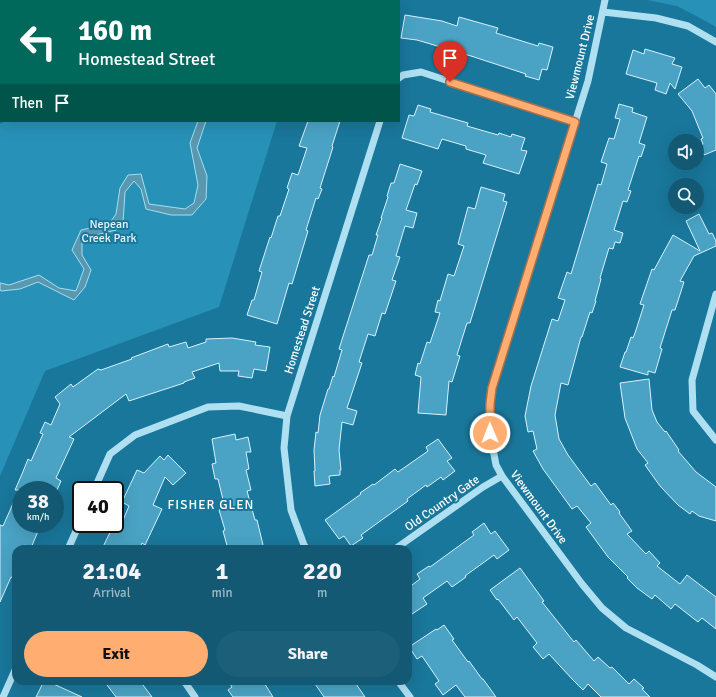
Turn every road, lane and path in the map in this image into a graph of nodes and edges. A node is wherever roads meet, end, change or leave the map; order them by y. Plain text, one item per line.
1 (605, 0) edge
2 (603, 12) junction
3 (716, 42) edge
4 (400, 77) edge
5 (380, 122) edge
6 (575, 122) junction
7 (716, 294) edge
8 (287, 416) junction
9 (716, 440) edge
10 (502, 476) junction
11 (98, 481) edge
12 (75, 533) edge
13 (70, 545) edge
14 (304, 545) edge
15 (401, 545) edge
16 (12, 677) edge
17 (716, 677) edge
18 (187, 685) edge
19 (401, 685) edge
20 (3, 697) edge
21 (195, 697) edge
22 (410, 697) edge

1 - 2 street, Viewmount Drive
2 - 3 street
2 - 6 street, Viewmount Drive
4 - 6 street
5 - 8 street, Homestead Street
6 - 10 street, Viewmount Drive
7 - 9 street
8 - 11 street
8 - 14 street, Homestead Street
10 - 15 street, Old Country Gate
10 - 17 street, Viewmount Drive
12 - 13 street
16 - 20 street
18 - 21 street
19 - 22 street

